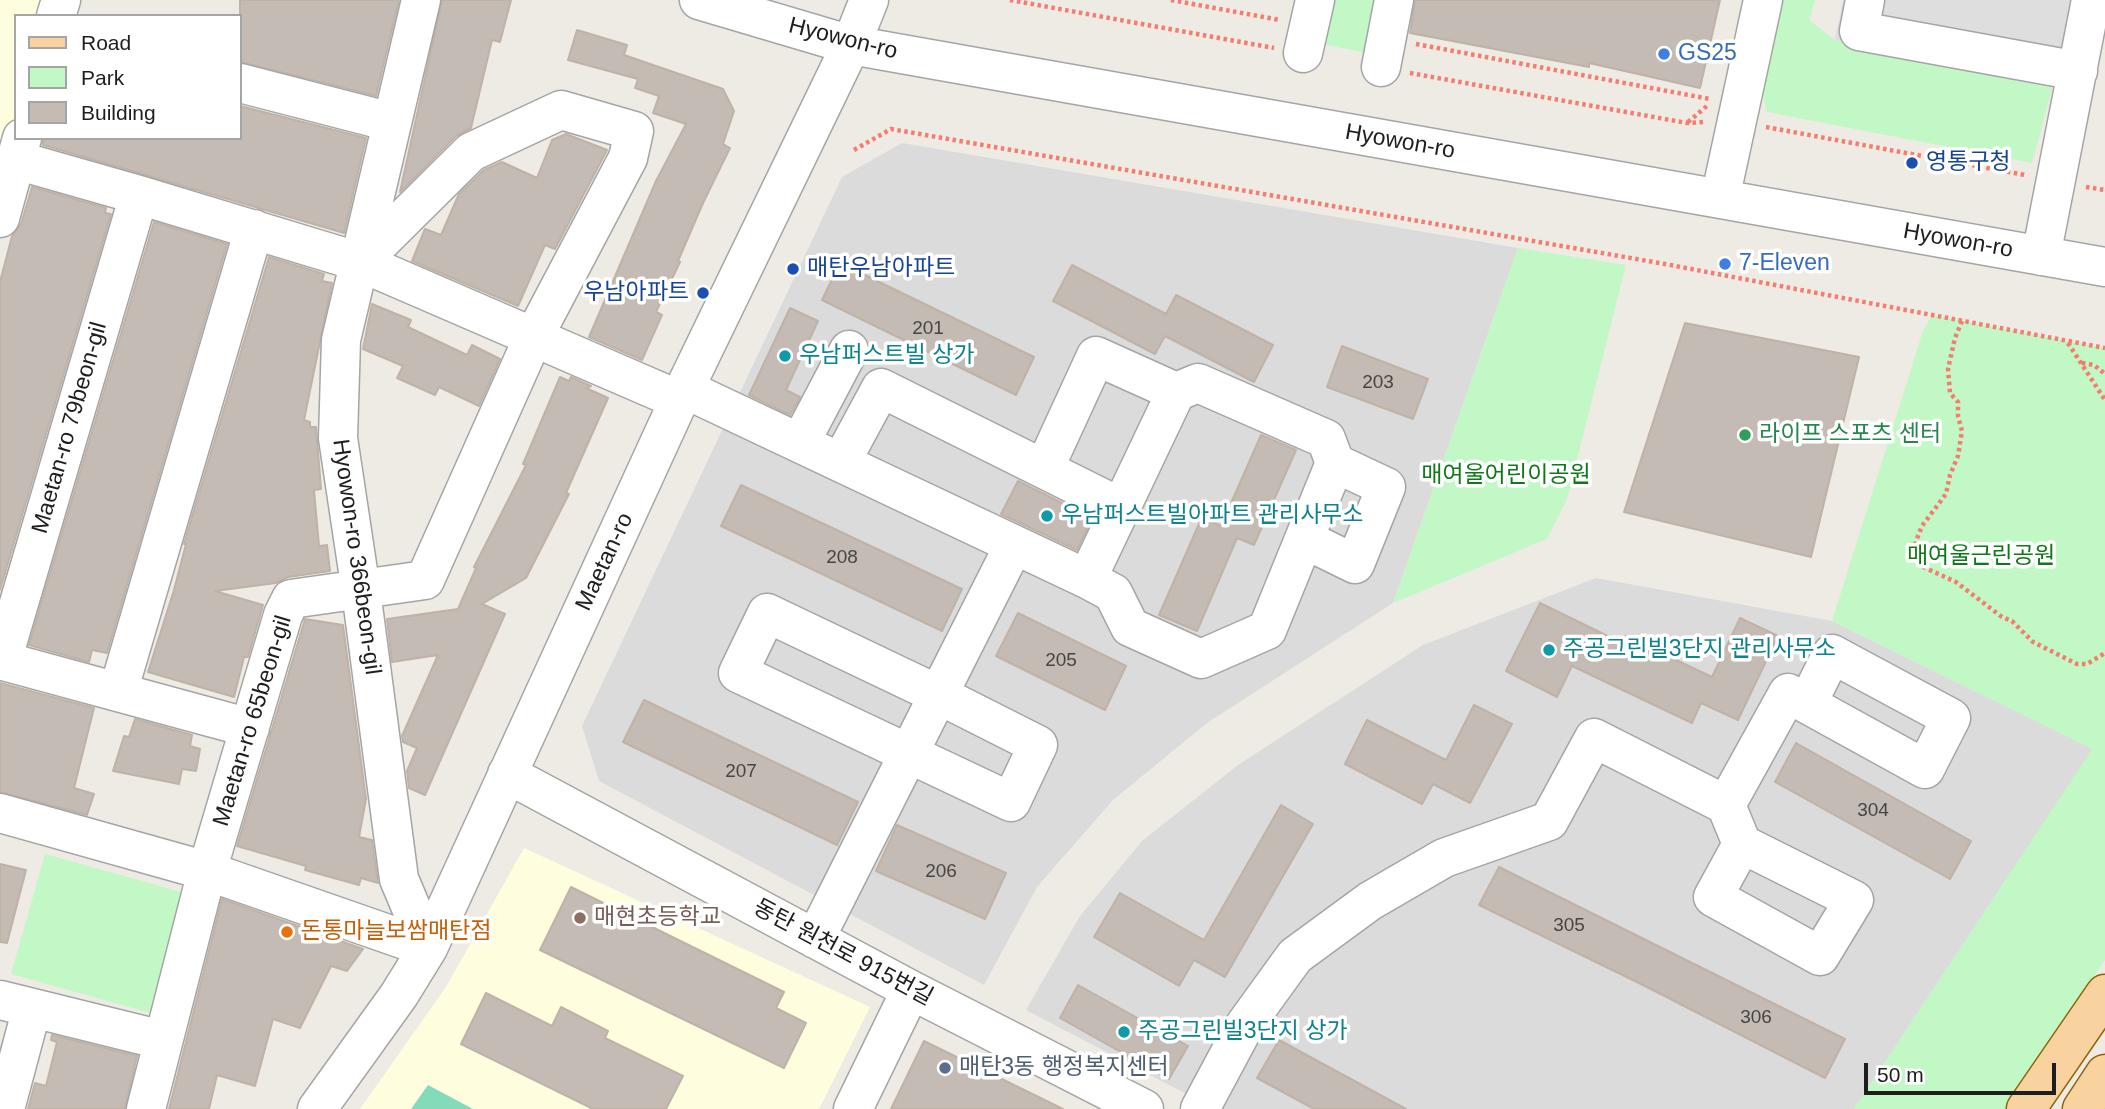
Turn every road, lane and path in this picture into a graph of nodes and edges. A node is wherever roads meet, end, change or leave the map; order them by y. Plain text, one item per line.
1 (421, 0) edge
2 (699, 0) edge
3 (869, 0) edge
4 (1010, 0) edge
5 (1171, 0) edge
6 (1394, 0) edge
7 (1763, 0) edge
8 (1865, 0) edge
9 (2091, 0) edge
10 (1309, 26) edge
11 (851, 45) junction
12 (1384, 53) junction
13 (2078, 71) junction
14 (242, 84) edge
15 (391, 122) junction
16 (1737, 122) junction
17 (1687, 123) junction
18 (19, 149) edge
19 (854, 150) dead end
20 (2057, 181) junction
21 (2105, 190) edge
22 (139, 195) junction
23 (1720, 199) junction
24 (0, 218) edge
25 (254, 229) junction
26 (2041, 256) junction
27 (360, 262) junction
28 (2105, 267) edge
29 (1962, 321) junction
30 (533, 338) junction
31 (2067, 342) junction
32 (2105, 348) edge
33 (849, 350) dead end
34 (2081, 363) junction
35 (2105, 374) edge
36 (1176, 392) junction
37 (682, 394) junction
38 (2105, 400) edge
39 (800, 443) junction
40 (841, 462) junction
41 (1335, 463) junction
42 (1044, 469) junction
43 (1122, 508) junction
44 (1304, 539) junction
45 (1014, 545) junction
46 (1087, 579) junction
47 (361, 591) junction
48 (2105, 653) edge
49 (1, 661) edge
50 (118, 692) junction
51 (939, 695) junction
52 (1807, 704) dead end
53 (250, 727) junction
54 (909, 752) junction
55 (507, 774) junction
56 (1726, 805) junction
57 (0, 813) edge
58 (1742, 844) dead end
59 (207, 871) junction
60 (815, 939) junction
61 (428, 948) junction
62 (911, 990) junction
63 (2105, 994) edge
64 (16, 1004) edge
65 (162, 1040) junction
66 (2105, 1074) edge
67 (5, 1109) edge
68 (146, 1109) edge
69 (317, 1109) edge
70 (853, 1109) edge
71 (1144, 1109) edge
72 (1200, 1109) edge
73 (2026, 1109) edge
74 (2082, 1109) edge

1 - 15 street, Hyowon-ro 366beon-gil
2 - 11 street, Hyowon-ro
3 - 11 street, Maetan-ro
4 - 10 path
5 - 10 path
6 - 12 street
7 - 16 street
8 - 13 street
9 - 13 street
11 - 23 street, Hyowon-ro
11 - 37 street, Maetan-ro
12 - 17 path
12 - 17 path
13 - 20 street
14 - 15 street
15 - 27 street, Hyowon-ro 366beon-gil
16 - 17 path
16 - 20 path
16 - 23 street
18 - 22 street
18 - 24 street
19 - 29 path
20 - 21 path
20 - 26 street
22 - 25 street
22 - 49 street, Maetan-ro 79beon-gil
23 - 26 street, Hyowon-ro
25 - 27 street
25 - 50 street
26 - 28 street, Hyowon-ro
27 - 30 street
27 - 30 street
27 - 47 street, Hyowon-ro 366beon-gil
29 - 31 path
29 - 48 path
30 - 37 street
30 - 47 street
31 - 32 path
31 - 34 path
33 - 39 street
34 - 35 path
34 - 38 path
36 - 41 street
36 - 42 street
36 - 43 street
37 - 39 street
37 - 55 street, Maetan-ro
39 - 40 street
40 - 42 street
40 - 45 street
41 - 44 street
41 - 44 street
42 - 43 street
43 - 46 street
44 - 46 street
45 - 46 street
45 - 51 street
47 - 53 street, Maetan-ro 65beon-gil
47 - 61 street, Hyowon-ro 366beon-gil
49 - 50 street
50 - 53 street
51 - 54 street
51 - 54 street
51 - 54 street
52 - 56 street
53 - 59 street, Maetan-ro 65beon-gil
54 - 60 street
55 - 60 street, 동탄 원천로 915번길
55 - 61 street, Maetan-ro
56 - 58 street
56 - 72 street
57 - 59 street
59 - 61 street
59 - 65 street, Maetan-ro 65beon-gil
60 - 62 street, 동탄 원천로 915번길
61 - 69 street, Maetan-ro
62 - 70 street
62 - 71 street, 동탄 원천로 915번길
63 - 73 main road
64 - 65 street
64 - 67 street
65 - 68 street
66 - 74 main road

